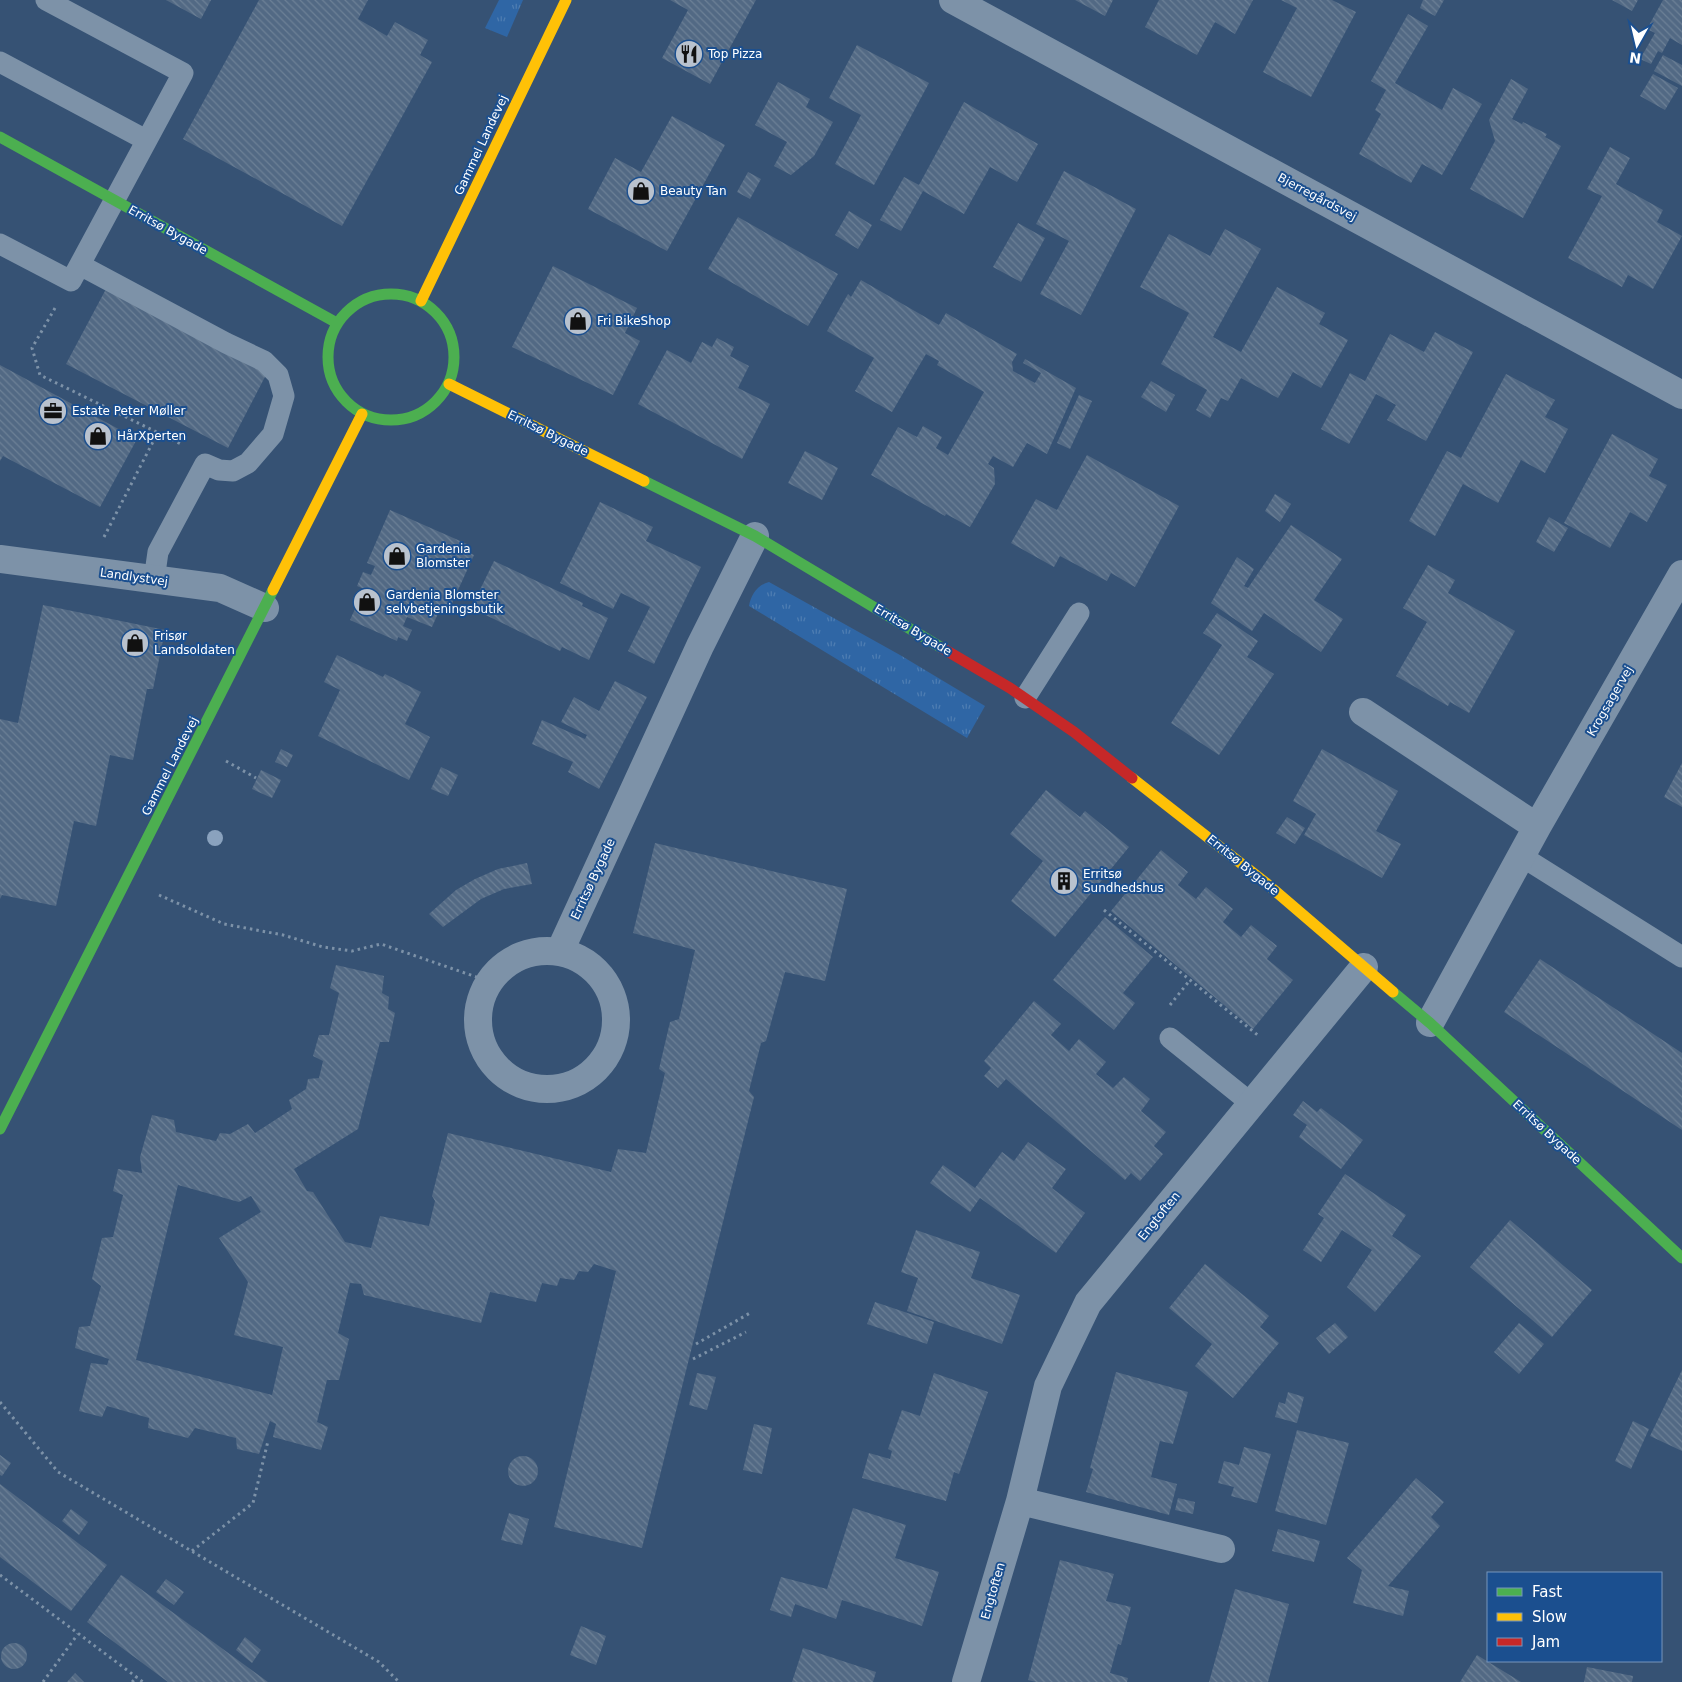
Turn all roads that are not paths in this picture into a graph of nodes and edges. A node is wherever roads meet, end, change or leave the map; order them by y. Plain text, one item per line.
1 (46, 0) edge
2 (566, 0) edge
3 (953, 0) edge
4 (0, 62) edge
5 (0, 137) edge
6 (146, 140) junction
7 (114, 200) junction
8 (0, 244) edge
9 (75, 273) junction
10 (421, 301) junction
11 (337, 323) junction
12 (449, 384) junction
13 (1682, 395) edge
14 (362, 414) junction
15 (755, 536) junction
16 (0, 559) edge
17 (1682, 574) edge
18 (154, 580) junction
19 (265, 608) junction
20 (1079, 613) dead end
21 (1025, 698) junction
22 (1363, 712) dead end
23 (1537, 827) junction
24 (1521, 856) junction
25 (560, 950) junction
26 (1682, 957) edge
27 (1364, 967) junction
28 (1430, 1023) junction
29 (1170, 1038) dead end
30 (1252, 1104) junction
31 (0, 1129) edge
32 (1682, 1258) edge
33 (1020, 1501) junction
34 (1221, 1549) dead end
35 (966, 1682) edge

1 - 6 lane
2 - 10 street, Gammel Landevej
3 - 13 street, Bjerregårdsvej
4 - 6 lane
5 - 7 street, Erritsø Bygade
6 - 7 lane
7 - 9 lane
7 - 11 street, Erritsø Bygade
8 - 9 lane
9 - 18 lane
10 - 11 street
10 - 12 street
11 - 14 street
12 - 14 street
12 - 15 street, Erritsø Bygade
14 - 19 street, Gammel Landevej
15 - 21 street, Erritsø Bygade
15 - 25 street, Erritsø Bygade
16 - 18 street, Landlystvej
17 - 23 street, Krogsagervej
18 - 19 street, Landlystvej
19 - 31 street, Gammel Landevej
20 - 21 lane
21 - 27 street, Erritsø Bygade
22 - 23 street
23 - 24 street, Krogsagervej
24 - 26 lane
24 - 28 street, Krogsagervej
25 - 25 street
27 - 28 street, Erritsø Bygade
27 - 30 street, Engtoften
28 - 32 street, Erritsø Bygade
29 - 30 lane
30 - 33 street, Engtoften
33 - 34 street
33 - 35 street, Engtoften

